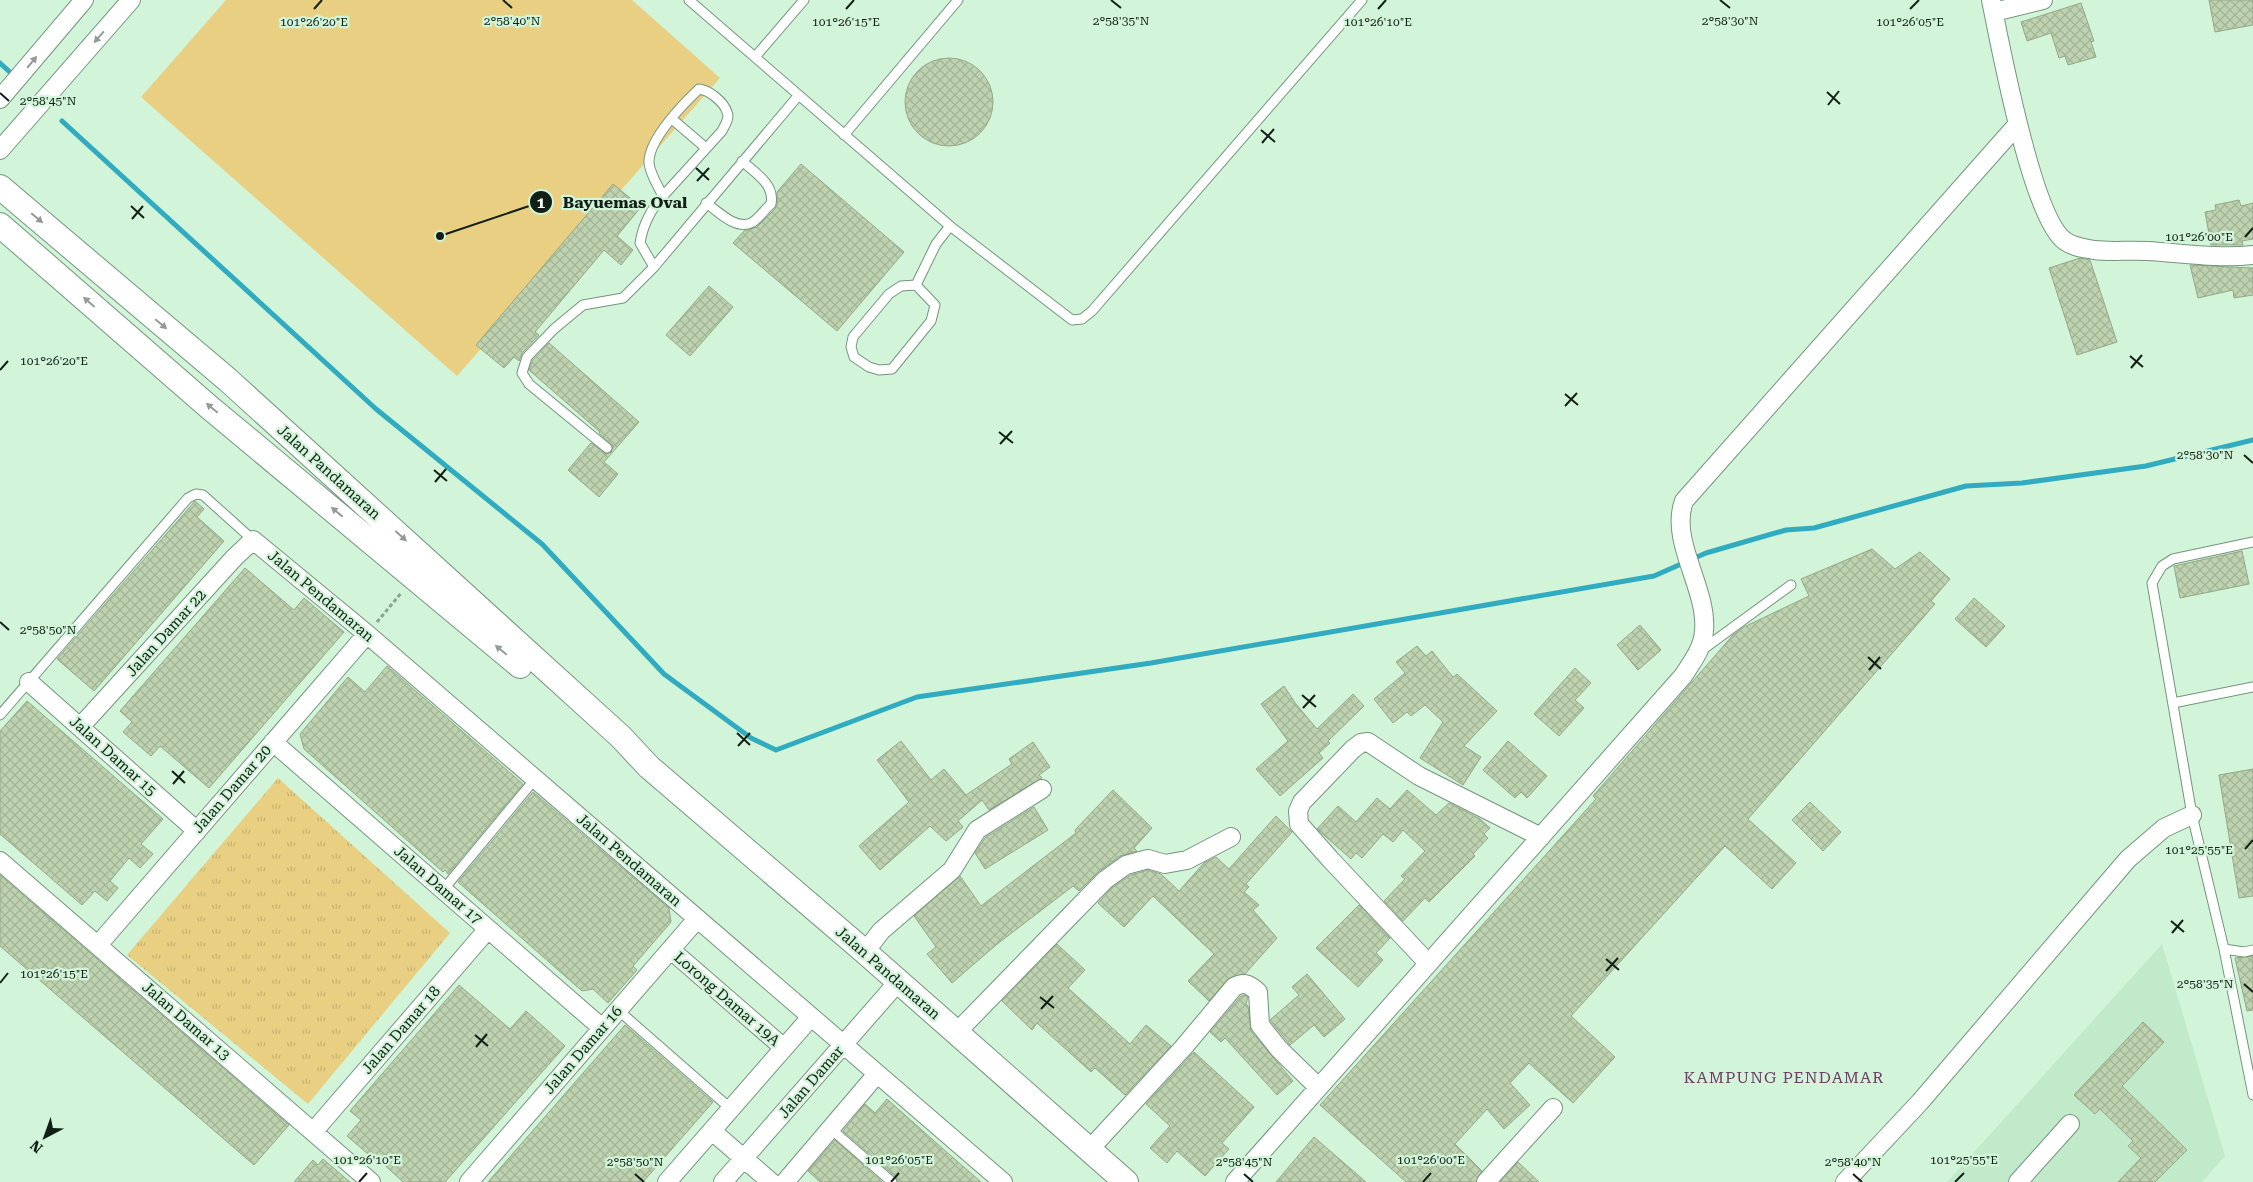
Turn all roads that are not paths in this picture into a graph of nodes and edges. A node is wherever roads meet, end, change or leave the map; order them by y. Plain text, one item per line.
1 (84, 0) edge
2 (131, 0) edge
3 (689, 0) edge
4 (804, 0) edge
5 (958, 0) edge
6 (1362, 0) edge
7 (2043, 0) edge
8 (1992, 6) edge
9 (755, 57) junction
10 (798, 96) junction
11 (0, 99) edge
12 (672, 119) junction
13 (2017, 125) junction
14 (844, 135) junction
15 (706, 148) junction
16 (0, 150) edge
17 (742, 161) junction
18 (0, 187) edge
19 (663, 196) junction
20 (706, 203) junction
21 (0, 225) edge
22 (950, 226) junction
23 (0, 242) edge
24 (27, 248) junction
25 (2253, 255) edge
26 (654, 266) junction
27 (916, 285) junction
28 (607, 448) dead end
29 (253, 540) junction
30 (2253, 542) edge
31 (1791, 585) dead end
32 (367, 634) junction
33 (1699, 652) junction
34 (29, 682) junction
35 (2253, 687) edge
36 (2172, 703) junction
37 (0, 715) edge
38 (80, 727) junction
39 (273, 742) junction
40 (649, 767) junction
41 (535, 779) junction
42 (1042, 789) dead end
43 (2192, 815) junction
44 (197, 831) junction
45 (1231, 838) dead end
46 (1541, 838) junction
47 (0, 861) edge
48 (443, 890) junction
49 (697, 919) junction
50 (488, 929) junction
51 (98, 945) junction
52 (2224, 949) junction
53 (670, 950) junction
54 (2253, 950) edge
55 (864, 952) junction
56 (1428, 963) junction
57 (898, 982) junction
58 (618, 1010) junction
59 (811, 1017) junction
60 (602, 1028) junction
61 (956, 1033) junction
62 (844, 1045) junction
63 (784, 1048) junction
64 (877, 1074) junction
65 (1318, 1087) junction
66 (2253, 1094) edge
67 (1553, 1108) dead end
68 (731, 1110) junction
69 (2070, 1124) dead end
70 (831, 1128) junction
71 (712, 1131) junction
72 (313, 1132) junction
73 (1089, 1150) junction
74 (744, 1158) junction
75 (371, 1182) edge
76 (469, 1182) edge
77 (667, 1182) edge
78 (723, 1182) edge
79 (771, 1182) edge
80 (785, 1182) edge
81 (892, 1182) edge
82 (1003, 1182) edge
83 (1126, 1182) edge
84 (1235, 1182) edge
85 (1486, 1182) edge
86 (1845, 1182) edge
87 (2018, 1182) edge

11 -> 1 street
2 -> 16 street
3 - 9 lane
4 - 9 lane
5 - 14 lane
6 - 22 lane
7 - 8 street
8 - 13 street
9 - 10 lane
10 - 14 lane
10 - 17 lane
12 - 15 lane
12 - 15 lane
12 - 19 lane
13 - 25 street
13 - 33 street
14 - 22 lane
15 - 19 lane
17 - 20 lane
17 - 20 lane
18 -> 40 main road, Jalan Pandamaran
19 - 26 lane
20 - 26 lane
21 - 24 main road, Jalan Pandamaran
22 - 27 lane
23 - 24 main road
40 -> 24 main road, Jalan Pandamaran
26 - 28 lane
27 - 27 lane
29 - 32 street, Jalan Pendamaran
29 - 34 lane
29 - 38 street, Jalan Damar 22
30 - 36 lane
31 - 33 lane
32 - 39 street, Jalan Damar 20
32 - 41 street, Jalan Pendamaran
33 - 46 street
34 - 37 lane
34 - 38 street, Jalan Damar 15
35 - 36 lane
36 - 43 lane
38 - 44 street, Jalan Damar 15
39 - 44 street, Jalan Damar 20
39 - 48 street, Jalan Damar 17
40 - 55 main road, Jalan Pandamaran
41 - 48 lane
41 - 49 street, Jalan Pendamaran
42 - 55 street
43 - 52 lane
43 - 86 street
44 - 51 street, Jalan Damar 20
45 - 61 street
46 - 56 street
46 - 56 street
47 - 51 street, Jalan Damar 13
48 - 50 street, Jalan Damar 17
49 - 53 street, Jalan Damar 16
49 - 59 street, Jalan Pendamaran
50 - 60 street, Jalan Damar 17
50 - 72 street, Jalan Damar 18
51 - 72 street, Jalan Damar 13
52 - 54 lane
52 - 66 lane
53 - 58 street, Jalan Damar 16
53 - 63 street, Lorong Damar 19A
55 - 57 main road, Jalan Pandamaran
56 - 65 street
57 - 61 main road, Jalan Pandamaran
57 - 62 street, Jalan Damar
58 - 60 street, Jalan Damar 16
58 - 68 lane
59 - 62 street, Jalan Pendamaran
59 - 63 street
60 - 76 street, Jalan Damar 16
61 - 73 main road, Jalan Pandamaran
62 - 64 street, Jalan Pendamaran
62 - 74 street, Jalan Damar
63 - 68 street
64 - 70 street
64 - 82 street, Jalan Pendamaran
65 - 73 street
65 - 84 street
67 - 85 street
68 - 71 street
69 - 87 street
70 - 80 street
70 - 81 lane
71 - 74 street
71 - 77 street
72 - 75 street, Jalan Damar 13
73 - 83 main road, Jalan Pandamaran
74 - 78 street, Jalan Damar
74 - 79 street

